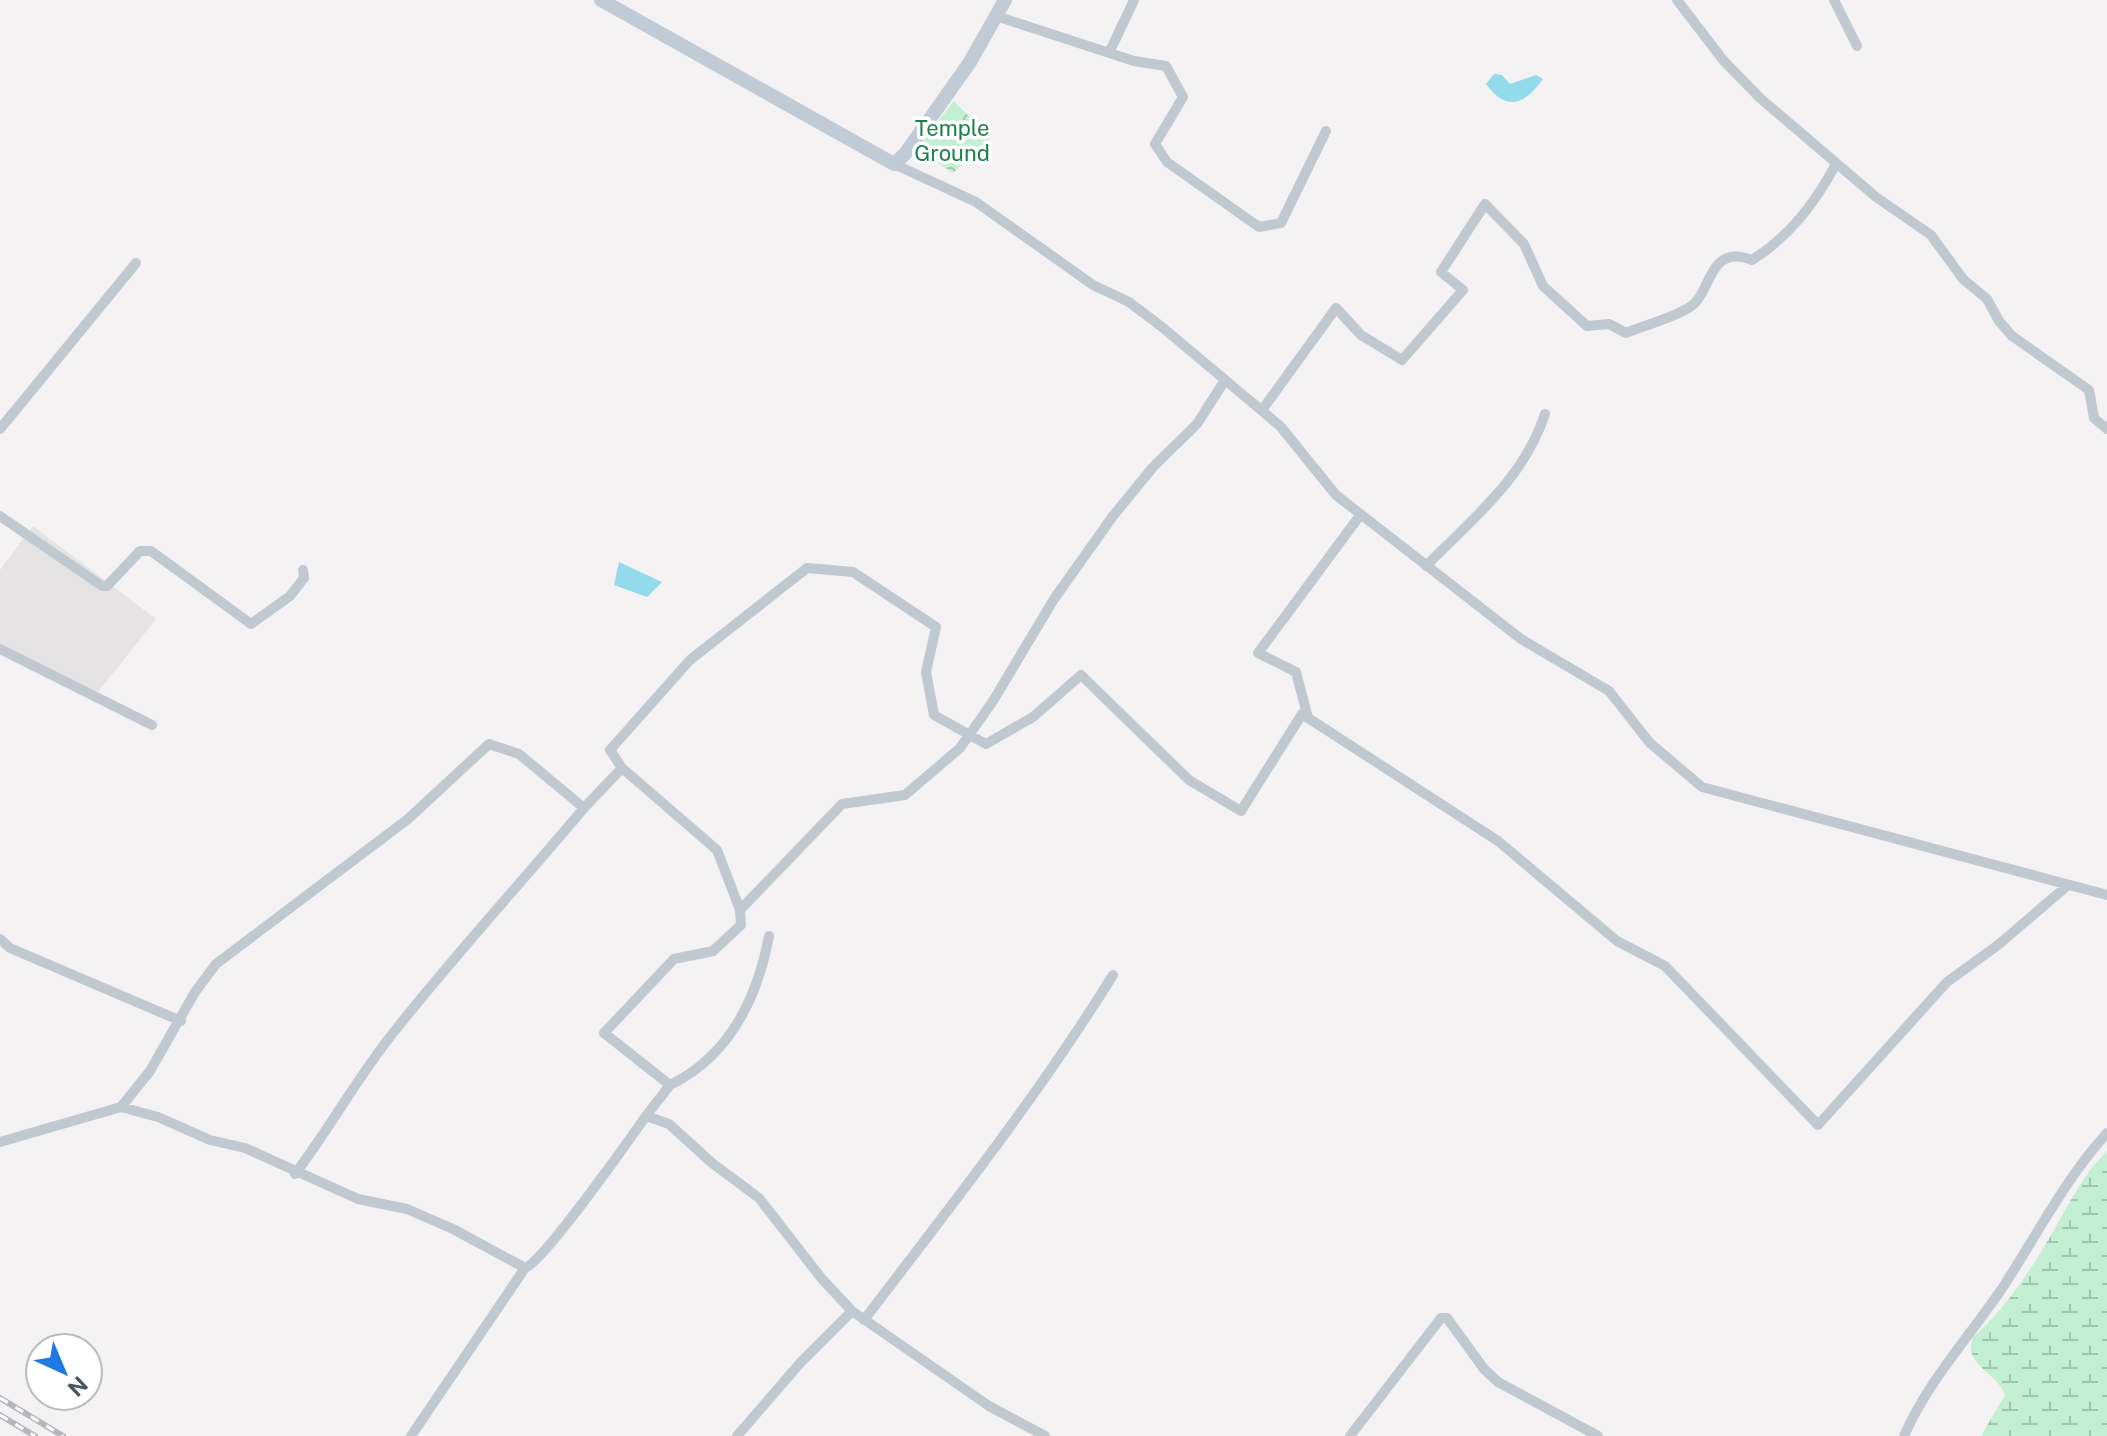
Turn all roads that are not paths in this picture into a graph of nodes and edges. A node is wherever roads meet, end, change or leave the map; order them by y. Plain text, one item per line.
1 (601, 0) edge
2 (1005, 0) edge
3 (1134, 0) edge
4 (1677, 0) edge
5 (1834, 0) edge
6 (996, 16) junction
7 (1857, 46) dead end
8 (1109, 53) junction
9 (1326, 131) dead end
10 (894, 164) junction
11 (1836, 164) junction
12 (136, 263) dead end
13 (1225, 380) junction
14 (1262, 410) junction
15 (1545, 414) dead end
16 (0, 429) edge
17 (2107, 429) edge
18 (1361, 514) junction
19 (0, 516) edge
20 (1426, 566) junction
21 (303, 570) dead end
22 (0, 649) edge
23 (1308, 718) junction
24 (152, 725) dead end
25 (970, 735) junction
26 (622, 768) junction
27 (584, 808) junction
28 (2067, 886) junction
29 (2107, 895) edge
30 (740, 910) junction
31 (769, 936) dead end
32 (0, 939) edge
33 (1113, 975) dead end
34 (181, 1021) junction
35 (670, 1085) junction
36 (121, 1107) junction
37 (646, 1116) junction
38 (2107, 1133) edge
39 (0, 1142) edge
40 (295, 1174) junction
41 (525, 1268) junction
42 (852, 1311) junction
43 (864, 1320) junction
44 (411, 1436) edge
45 (737, 1436) edge
46 (1045, 1436) edge
47 (1350, 1436) edge
48 (1598, 1436) edge
49 (1904, 1436) edge

1 - 10 main road
2 - 6 main road
3 - 8 street
4 - 11 street
5 - 7 street
6 - 8 street
6 - 10 main road
8 - 9 street
10 - 13 street
11 - 14 street
11 - 17 street
12 - 16 street
13 - 14 street
13 - 25 street
14 - 18 street
15 - 20 street
18 - 20 street
18 - 23 street
19 - 21 street
20 - 28 street
22 - 24 street
23 - 25 street
23 - 28 street
25 - 26 street
25 - 30 street
26 - 27 street
26 - 30 street
27 - 34 street
27 - 40 street
28 - 29 street
30 - 35 street
31 - 35 street
32 - 34 street
33 - 43 street
34 - 36 street
35 - 37 street
36 - 39 street
36 - 40 street
37 - 41 street
37 - 42 street
38 - 49 street
40 - 41 street
41 - 44 street
42 - 43 street
42 - 45 street
43 - 46 street
47 - 48 street

